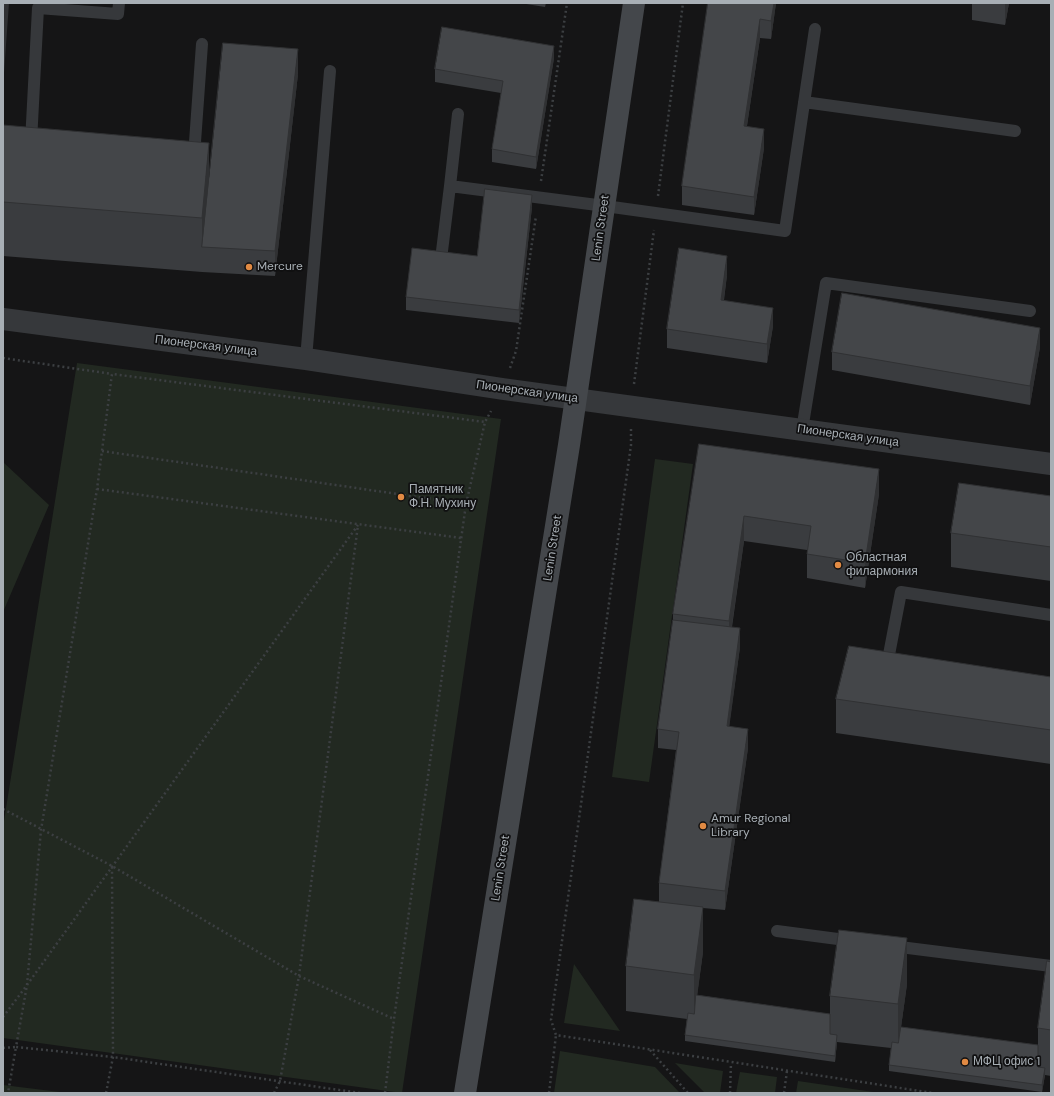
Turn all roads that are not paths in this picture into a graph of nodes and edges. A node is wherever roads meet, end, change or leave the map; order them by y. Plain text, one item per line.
1 (119, 3) edge
2 (634, 3) edge
3 (815, 29) dead end
4 (202, 44) dead end
5 (330, 71) dead end
6 (804, 102) junction
7 (458, 114) dead end
8 (1015, 131) dead end
9 (47, 144) edge
10 (178, 155) edge
11 (450, 186) junction
12 (605, 206) junction
13 (442, 251) edge
14 (1030, 311) dead end
15 (3, 319) edge
16 (306, 358) junction
17 (576, 399) junction
18 (802, 430) junction
19 (1051, 464) edge
20 (1051, 615) edge
21 (902, 667) edge
22 (777, 931) dead end
23 (863, 942) edge
24 (879, 944) edge
25 (1051, 966) edge
26 (465, 1093) edge

1 - 9 lane
2 - 12 main road, Lenin Street
3 - 6 lane
4 - 10 lane
5 - 16 lane
6 - 8 lane
6 - 12 lane
7 - 11 lane
11 - 12 lane
11 - 13 lane
12 - 17 main road, Lenin Street
14 - 18 lane
15 - 16 street, Пионерская улица
16 - 17 street, Пионерская улица
17 - 18 street, Пионерская улица
17 - 26 main road, Lenin Street
18 - 19 street, Пионерская улица
20 - 21 lane
22 - 23 lane
24 - 25 lane

